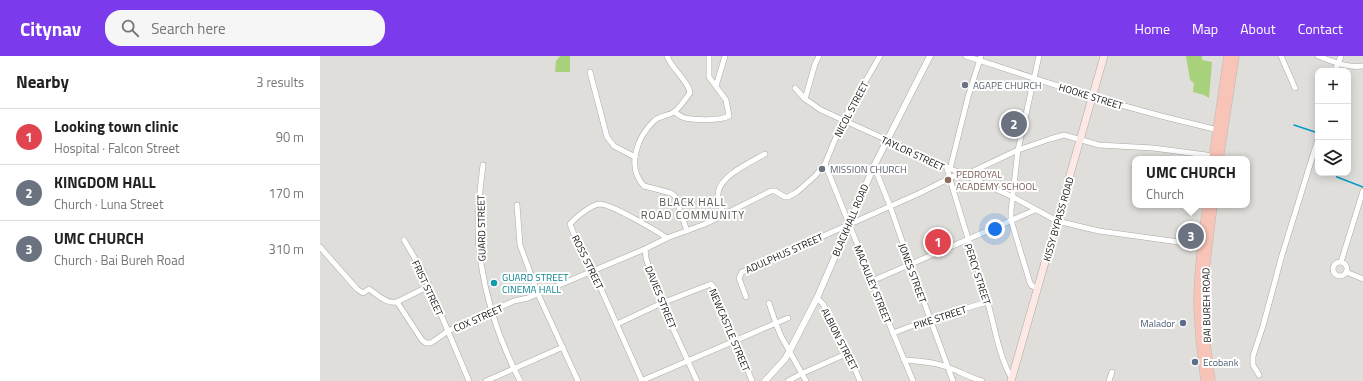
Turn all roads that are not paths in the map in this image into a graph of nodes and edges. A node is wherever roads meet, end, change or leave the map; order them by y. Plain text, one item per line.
1 (667, 56) edge
2 (709, 56) edge
3 (725, 56) edge
4 (820, 56) edge
5 (880, 56) edge
6 (930, 56) edge
7 (966, 56) edge
8 (1039, 56) edge
9 (1104, 56) edge
10 (1228, 56) edge
11 (1235, 56) edge
12 (1281, 56) edge
13 (1318, 56) edge
14 (1341, 56) edge
15 (980, 59) edge
16 (1337, 64) junction
17 (1363, 66) edge
18 (1336, 68) edge
19 (590, 72) dead end
20 (1035, 78) junction
21 (716, 86) junction
22 (795, 88) dead end
23 (1295, 88) dead end
24 (1092, 98) junction
25 (805, 99) junction
26 (674, 112) junction
27 (844, 120) junction
28 (1218, 130) junction
29 (886, 140) junction
30 (1081, 140) junction
31 (1318, 140) edge
32 (1018, 150) junction
33 (765, 154) dead end
34 (1203, 156) edge
35 (1215, 156) edge
36 (1215, 156) edge
37 (635, 157) junction
38 (825, 164) junction
39 (483, 165) dead end
40 (874, 166) junction
41 (948, 169) junction
42 (962, 174) junction
43 (950, 178) junction
44 (1363, 191) edge
45 (1013, 197) junction
46 (517, 205) dead end
47 (890, 206) junction
48 (1207, 208) edge
49 (1213, 208) edge
50 (1035, 210) junction
51 (724, 215) junction
52 (1011, 220) junction
53 (1057, 221) junction
54 (849, 224) junction
55 (687, 231) junction
56 (667, 238) junction
57 (967, 239) junction
58 (404, 240) dead end
59 (1202, 245) junction
60 (320, 247) edge
61 (645, 249) junction
62 (1341, 262) junction
63 (910, 264) junction
64 (593, 271) junction
65 (1346, 272) junction
66 (1363, 278) edge
67 (872, 281) junction
68 (429, 286) junction
69 (1038, 288) junction
70 (538, 294) junction
71 (746, 297) dead end
72 (817, 298) junction
73 (397, 302) junction
74 (988, 302) junction
75 (769, 303) dead end
76 (662, 304) junction
77 (492, 312) junction
78 (788, 318) dead end
79 (930, 319) junction
80 (617, 324) junction
81 (776, 324) junction
82 (448, 331) junction
83 (893, 332) junction
84 (736, 340) junction
85 (563, 347) junction
86 (790, 350) junction
87 (848, 353) junction
88 (904, 360) junction
89 (688, 361) junction
90 (947, 367) junction
91 (514, 369) junction
92 (1112, 372) dead end
93 (803, 373) junction
94 (1259, 375) dead end
95 (974, 380) edge
96 (1011, 380) edge
97 (469, 381) edge
98 (486, 381) edge
99 (520, 381) edge
100 (578, 381) edge
101 (641, 381) edge
102 (697, 381) edge
103 (752, 381) edge
104 (765, 381) edge
105 (788, 381) edge
106 (806, 381) edge
107 (860, 381) edge
108 (913, 381) edge
109 (953, 381) edge
110 (982, 381) edge
111 (1109, 381) edge
112 (1205, 381) edge
113 (1211, 381) edge

1 - 26 street
2 - 21 street
3 - 21 street
4 - 25 street
5 - 27 street, NICOL STREET
6 - 29 street, BLACKHALL ROAD
7 - 15 street, HOOKE STREET
8 - 20 street
9 - 24 main road, KISSY BYPASS ROAD
10 - 28 highway
11 - 36 highway
12 - 23 street
13 - 16 street
14 - 16 street
15 - 20 street, HOOKE STREET
15 - 41 street
16 - 17 street
16 - 18 street
19 - 37 street
20 - 24 street, HOOKE STREET
20 - 32 street
21 - 26 street
22 - 25 street, TAYLOR STREET
24 - 28 street, HOOKE STREET
24 - 30 main road, KISSY BYPASS ROAD
25 - 27 street, TAYLOR STREET
26 - 37 street
27 - 29 street, TAYLOR STREET
27 - 38 street, NICOL STREET
28 - 35 highway
29 - 40 street, BLACKHALL ROAD
29 - 41 street, TAYLOR STREET
30 - 32 street, ADULPHUS STREET
30 - 34 street, ADULPHUS STREET
30 - 53 main road, KISSY BYPASS ROAD
31 - 94 street
32 - 42 street, ADULPHUS STREET
32 - 45 street
33 - 51 street
37 - 55 street
38 - 51 street
38 - 54 street, MACAULEY STREET
39 - 77 street, GUARD STREET
40 - 47 street, JONES STREET
40 - 54 street, BLACKHALL ROAD
41 - 42 street, TAYLOR STREET
41 - 43 street, PERCY STREET
42 - 43 street, ADULPHUS STREET
42 - 45 street, TAYLOR STREET
43 - 47 street, ADULPHUS STREET
43 - 57 street, PERCY STREET
44 - 62 street
45 - 50 street, TAYLOR STREET
45 - 52 street
46 - 70 street
47 - 54 street, ADULPHUS STREET
47 - 63 street, JONES STREET
48 - 59 highway
49 - 113 highway, BAI BUREH ROAD
50 - 52 street
50 - 53 street, TAYLOR STREET
51 - 55 street
52 - 57 street
52 - 69 street
53 - 59 street, TAYLOR STREET
53 - 69 main road, KISSY BYPASS ROAD
54 - 67 street, MACAULEY STREET
54 - 71 street, ADULPHUS STREET
54 - 72 street, BLACKHALL ROAD
55 - 56 street
56 - 61 street
56 - 64 street, ROSS STREET
57 - 63 street
57 - 74 street, PERCY STREET
58 - 68 street, FRIST STREET
59 - 112 highway
60 - 73 street
61 - 64 street, COX STREET
61 - 76 street, DAVIES STREET
62 - 65 street
62 - 65 street
63 - 67 street
63 - 79 street, JONES STREET
64 - 70 street, COX STREET
64 - 80 street, ROSS STREET
65 - 66 street
67 - 83 street, MACAULEY STREET
68 - 73 street
68 - 82 street, FRIST STREET
69 - 96 main road, KISSY BYPASS ROAD
70 - 77 street, COX STREET
70 - 85 street
72 - 86 street, BLACKHALL ROAD
72 - 87 street, ALBION STREET
73 - 82 street, COX STREET
74 - 79 street, PIKE STREET
74 - 96 street, PERCY STREET
75 - 81 street
76 - 80 street, NEWCASTLE STREET
76 - 84 street, NEWCASTLE STREET
76 - 89 street, DAVIES STREET
77 - 82 street, COX STREET
77 - 91 street, GUARD STREET
78 - 81 street
79 - 83 street, PIKE STREET
79 - 90 street, JONES STREET
80 - 101 street, ROSS STREET
81 - 84 street
81 - 86 street
82 - 97 street, FRIST STREET
83 - 88 street, MACAULEY STREET
84 - 89 street
84 - 103 street, NEWCASTLE STREET
85 - 91 street
85 - 100 street
86 - 93 street
86 - 104 street, BLACKHALL ROAD
87 - 93 street
87 - 107 street, ALBION STREET
88 - 90 street
88 - 108 street, MACAULEY STREET
89 - 101 street
89 - 102 street, DAVIES STREET
90 - 95 street
90 - 109 street, JONES STREET
91 - 98 street
91 - 99 street, GUARD STREET
92 - 111 street
93 - 105 street
93 - 106 street
95 - 110 street

